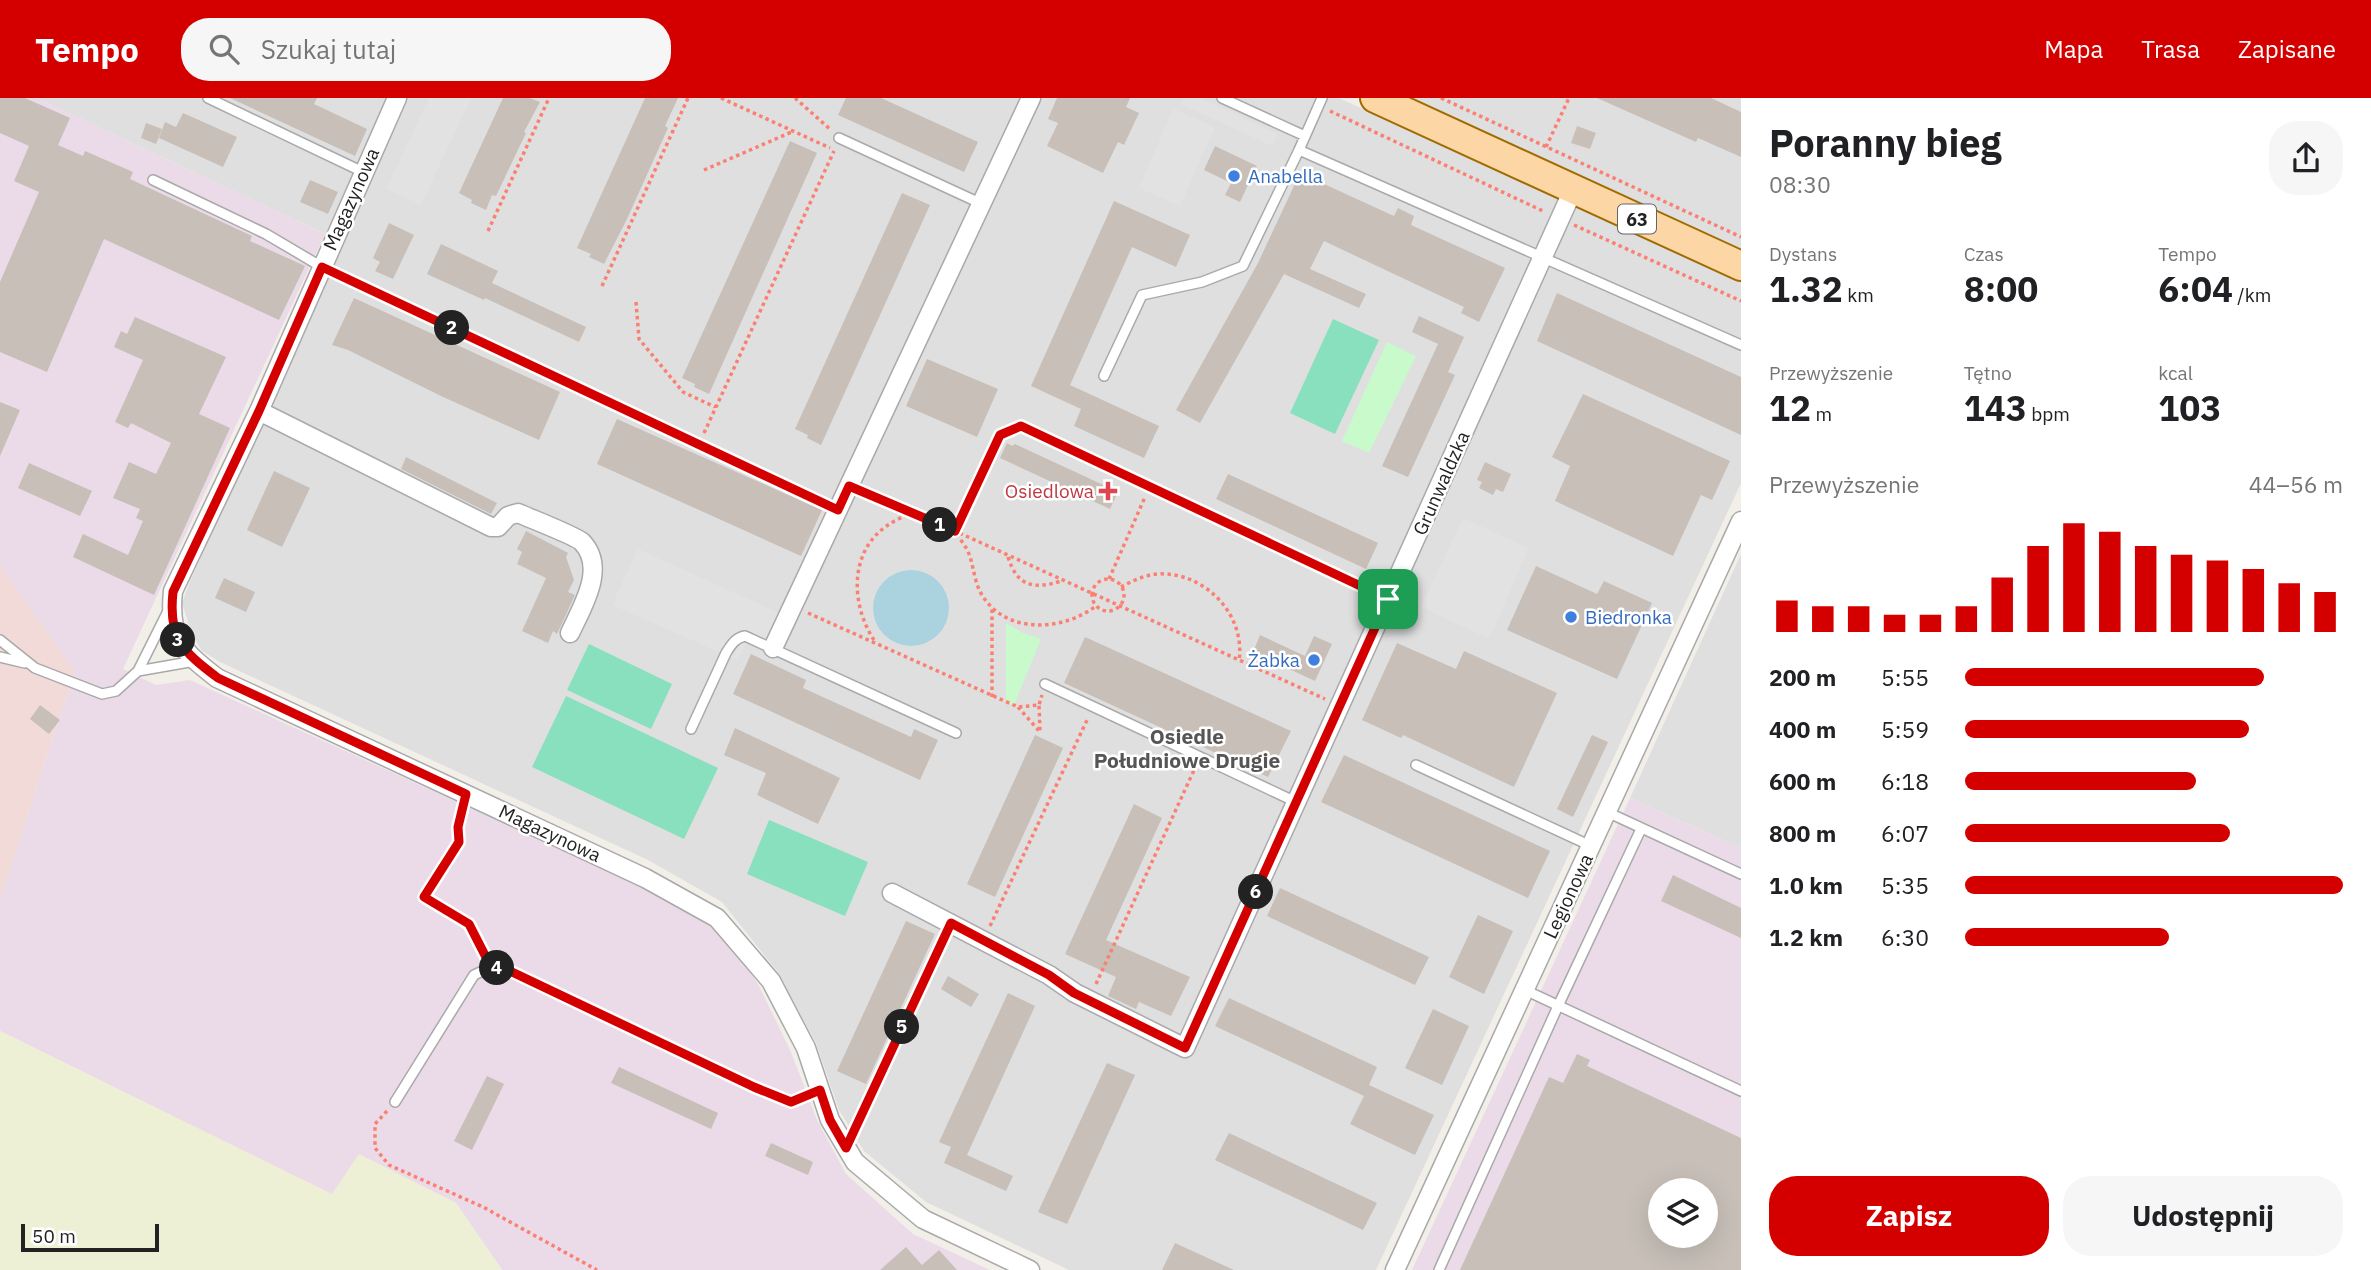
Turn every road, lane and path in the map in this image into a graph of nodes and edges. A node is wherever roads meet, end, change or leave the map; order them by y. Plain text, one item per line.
1 (208, 98) edge
2 (397, 98) edge
3 (549, 98) edge
4 (688, 98) edge
5 (720, 98) edge
6 (796, 98) edge
7 (1031, 98) edge
8 (1222, 98) edge
9 (1375, 98) edge
10 (1441, 98) edge
11 (1569, 98) edge
12 (1320, 102) edge
13 (794, 131) junction
14 (1305, 136) junction
15 (839, 138) joint
16 (1546, 147) junction
17 (1299, 150) junction
18 (704, 170) dead end
19 (363, 172) junction
20 (153, 180) dead end
21 (1573, 190) junction
22 (982, 204) junction
23 (1560, 219) junction
24 (488, 231) dead end
25 (1741, 237) edge
26 (1542, 258) junction
27 (1741, 266) edge
28 (322, 267) junction
29 (601, 286) dead end
30 (1741, 301) edge
31 (636, 302) dead end
32 (1741, 345) edge
33 (1104, 376) dead end
34 (715, 407) junction
35 (259, 411) junction
36 (1021, 426) joint
37 (700, 445) junction
38 (849, 486) junction
39 (1151, 486) junction
40 (838, 510) junction
41 (911, 513) junction
42 (1741, 521) edge
43 (955, 531) junction
44 (1008, 557) junction
45 (1109, 579) junction
46 (1063, 580) junction
47 (1121, 587) junction
48 (1092, 594) junction
49 (1388, 599) junction
50 (171, 604) junction
51 (793, 606) junction
52 (1096, 606) junction
53 (1119, 606) junction
54 (992, 608) junction
55 (570, 633) dead end
56 (0, 640) edge
57 (876, 642) junction
58 (773, 648) junction
59 (0, 657) edge
60 (195, 661) junction
61 (1239, 661) junction
62 (30, 664) junction
63 (138, 671) junction
64 (1045, 684) joint
65 (992, 697) junction
66 (1039, 705) junction
67 (1340, 705) junction
68 (1094, 706) junction
69 (1018, 708) junction
70 (691, 729) dead end
71 (956, 733) dead end
72 (1200, 757) junction
73 (1416, 765) dead end
74 (466, 794) junction
75 (1296, 802) junction
76 (1607, 813) junction
77 (1642, 829) junction
78 (1591, 846) junction
79 (1741, 874) edge
80 (891, 893) dead end
81 (951, 923) junction
82 (983, 941) junction
83 (491, 967) junction
84 (1525, 990) junction
85 (1089, 1000) junction
86 (1558, 1006) junction
87 (820, 1090) junction
88 (1741, 1091) edge
89 (395, 1102) joint
90 (846, 1148) junction
91 (597, 1270) edge
92 (1030, 1270) edge
93 (1395, 1270) edge
94 (1439, 1270) edge

1 - 19 lane
2 - 19 street, Magazynowa
3 - 24 path
4 - 29 path
5 - 13 path
6 - 15 path
7 - 22 street
8 - 14 lane
9 - 21 main road, 63
10 - 16 path
11 - 16 path
12 - 14 lane
12 - 23 path
13 - 18 path
13 - 34 path
14 - 17 lane
15 - 22 lane
16 - 25 path
17 - 26 lane
17 - 33 lane
19 - 28 street, Magazynowa
20 - 28 lane
21 - 23 street, Grunwaldzka
21 - 27 main road, 63
22 - 38 street
23 - 26 street, Grunwaldzka
23 - 30 path
26 - 32 lane
26 - 49 street, Grunwaldzka
28 - 35 street, Magazynowa
28 - 37 lane
31 - 34 path
34 - 37 path
35 - 50 street, Magazynowa
35 - 55 street
36 - 39 lane
36 - 43 path
37 - 40 lane
38 - 40 street
38 - 41 path
39 - 45 path
39 - 49 lane
40 - 51 street
41 - 43 path
41 - 57 path
42 - 76 street, Legionowa
43 - 44 path
43 - 54 path
44 - 46 path
44 - 46 path
45 - 47 path
45 - 48 path
46 - 48 path
47 - 53 path
47 - 61 path
48 - 52 path
48 - 53 path
49 - 67 street, Grunwaldzka
50 - 60 street, Magazynowa
50 - 63 lane
51 - 57 path
51 - 58 street
52 - 53 path
52 - 54 path
53 - 61 path
54 - 65 path
56 - 62 lane
57 - 65 path
58 - 70 lane
58 - 71 lane
59 - 62 lane
60 - 63 lane
60 - 74 street, Magazynowa
61 - 67 path
62 - 63 lane
64 - 66 path
64 - 68 lane
65 - 69 path
66 - 69 path
66 - 69 path
67 - 75 street, Grunwaldzka
68 - 72 lane
68 - 82 path
72 - 75 lane
72 - 85 path
73 - 78 lane
74 - 83 lane
74 - 87 street, Magazynowa
75 - 85 street, Grunwaldzka
76 - 77 lane
76 - 78 street, Legionowa
77 - 79 lane
77 - 86 lane
78 - 84 street, Legionowa
80 - 81 street, Grunwaldzka
81 - 82 street, Grunwaldzka
81 - 90 path
82 - 85 street, Grunwaldzka
83 - 87 lane
83 - 89 lane
84 - 86 lane
84 - 93 street, Legionowa
86 - 88 lane
86 - 94 lane
87 - 90 street, Magazynowa
89 - 91 path
90 - 92 street, Magazynowa

